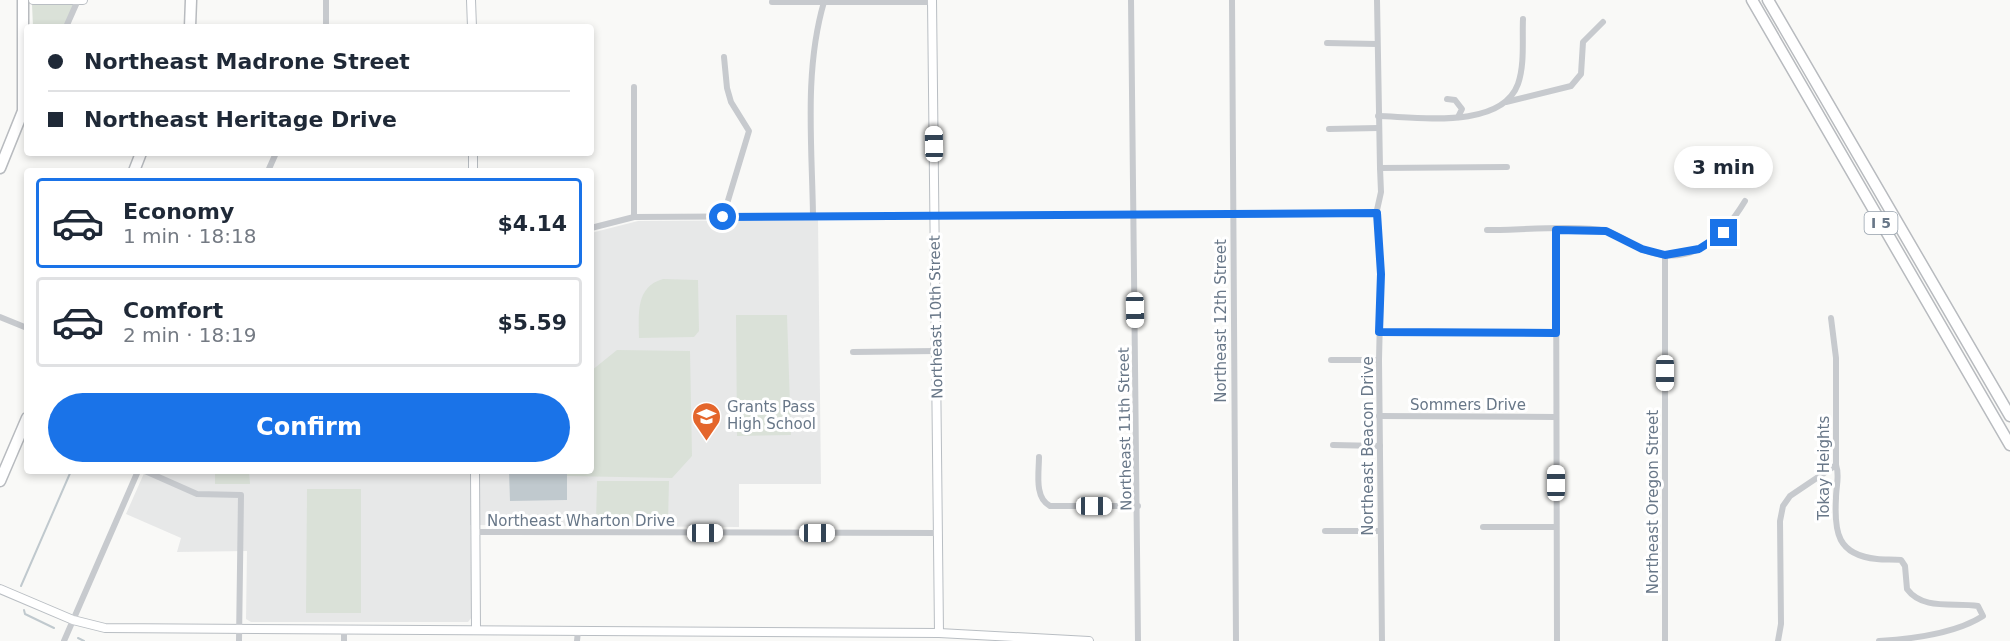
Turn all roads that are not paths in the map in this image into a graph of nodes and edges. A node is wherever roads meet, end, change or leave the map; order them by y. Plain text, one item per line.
1 (23, 0) edge
2 (33, 0) edge
3 (78, 0) edge
4 (83, 0) edge
5 (191, 0) edge
6 (326, 0) edge
7 (471, 0) edge
8 (1131, 0) edge
9 (1232, 0) edge
10 (1377, 0) edge
11 (1752, 0) edge
12 (1768, 0) edge
13 (932, 1) edge
14 (772, 2) dead end
15 (824, 2) junction
16 (1523, 19) dead end
17 (1603, 22) dead end
18 (67, 24) edge
19 (190, 24) edge
20 (326, 24) edge
21 (472, 24) edge
22 (1327, 43) dead end
23 (1377, 44) junction
24 (24, 55) edge
25 (724, 57) dead end
26 (634, 87) dead end
27 (1447, 99) dead end
28 (1506, 102) junction
29 (24, 112) edge
30 (1378, 116) junction
31 (1458, 117) junction
32 (1378, 128) junction
33 (1329, 129) dead end
34 (1507, 167) dead end
35 (0, 168) edge
36 (1380, 168) junction
37 (1745, 201) dead end
38 (1377, 213) junction
39 (813, 215) junction
40 (1232, 215) junction
41 (936, 216) junction
42 (1134, 216) junction
43 (634, 217) junction
44 (723, 217) junction
45 (594, 227) edge
46 (1487, 230) dead end
47 (1556, 230) junction
48 (1665, 255) junction
49 (0, 316) edge
50 (1831, 318) dead end
51 (24, 327) edge
52 (1379, 332) junction
53 (1556, 333) junction
54 (936, 351) junction
55 (853, 352) dead end
56 (1331, 360) dead end
57 (1379, 360) junction
58 (1379, 416) junction
59 (2010, 416) edge
60 (1556, 417) junction
61 (24, 425) edge
62 (2010, 445) edge
63 (1333, 446) dead end
64 (1380, 446) junction
65 (1039, 457) dead end
66 (1836, 465) junction
67 (137, 474) edge
68 (153, 474) edge
69 (475, 474) edge
70 (0, 481) edge
71 (1138, 506) junction
72 (1483, 527) dead end
73 (1555, 527) junction
74 (1324, 531) dead end
75 (1380, 531) junction
76 (475, 532) junction
77 (939, 533) junction
78 (0, 589) edge
79 (73, 620) junction
80 (344, 628) junction
81 (240, 629) junction
82 (476, 629) junction
83 (578, 631) junction
84 (939, 633) junction
85 (846, 637) edge
86 (64, 641) edge
87 (239, 641) edge
88 (344, 641) edge
89 (578, 641) edge
90 (1089, 641) edge
91 (1138, 641) edge
92 (1236, 641) edge
93 (1382, 641) edge
94 (1557, 641) edge
95 (1665, 641) edge
96 (1778, 641) edge
97 (1879, 641) edge

1 - 24 highway
2 - 3 street
3 - 4 street
3 - 18 street
5 - 19 highway
6 - 20 street
7 - 21 street
8 - 42 street, Northeast 11th Street
9 - 40 street, Northeast 12th Street
10 - 23 street, Northeast Beacon Drive
11 - 62 highway, I 5
12 - 59 highway, I 5
13 - 15 street
13 - 41 street, Northeast 10th Street
14 - 15 street
15 - 39 street
16 - 28 street
17 - 28 street
22 - 23 street
23 - 30 street, Northeast Beacon Drive
25 - 44 street
26 - 43 street
27 - 31 street
28 - 31 street
29 - 35 highway
30 - 31 street
30 - 32 street, Northeast Beacon Drive
32 - 33 street
32 - 36 street, Northeast Beacon Drive
34 - 36 street
36 - 38 street, Northeast Beacon Drive
37 - 48 street
38 - 40 street
38 - 52 street, Northeast Beacon Drive
39 - 41 street
39 - 44 street
40 - 42 street
40 - 92 street, Northeast 12th Street
41 - 42 street
41 - 54 street, Northeast 10th Street
42 - 71 street, Northeast 11th Street
43 - 44 street
43 - 45 street
46 - 47 street
47 - 48 street
47 - 53 street
48 - 95 street, Northeast Oregon Street
49 - 51 street
50 - 66 street, Tokay Heights
52 - 53 street
52 - 57 street, Northeast Beacon Drive
53 - 60 street
54 - 55 street
54 - 77 street, Northeast 10th Street
56 - 57 street
57 - 58 street, Northeast Beacon Drive
58 - 60 street, Sommers Drive
58 - 64 street, Northeast Beacon Drive
60 - 73 street
61 - 70 highway
63 - 64 street
64 - 75 street, Northeast Beacon Drive
65 - 71 street
66 - 96 street
66 - 97 street, Tokay Heights
67 - 79 street
68 - 81 street
69 - 76 street
71 - 91 street, Northeast 11th Street
72 - 73 street
73 - 94 street
74 - 75 street
75 - 93 street, Northeast Beacon Drive
76 - 77 street, Northeast Wharton Drive
76 - 82 street
77 - 84 street, Northeast 10th Street
78 - 79 street
79 - 81 street
79 - 86 street
80 - 81 street
80 - 82 street
80 - 88 street
81 - 87 street
82 - 83 street
83 - 85 street
83 - 89 street
84 - 85 street
84 - 90 street

